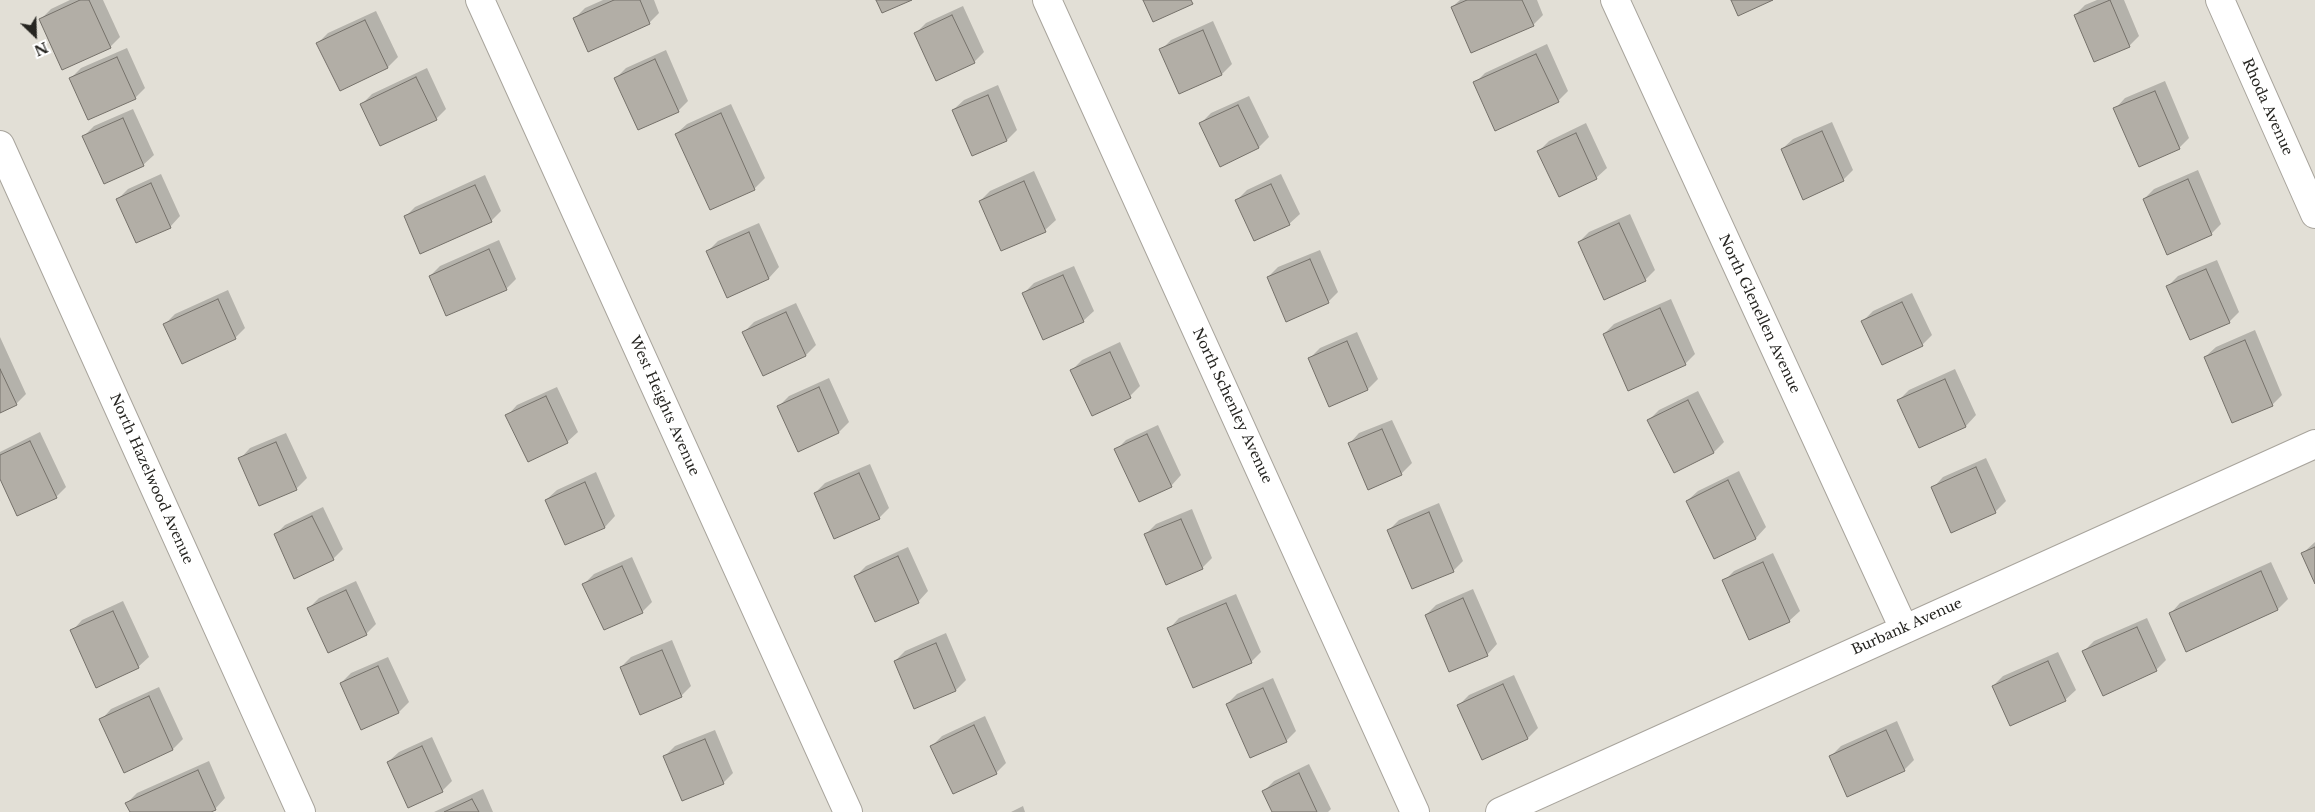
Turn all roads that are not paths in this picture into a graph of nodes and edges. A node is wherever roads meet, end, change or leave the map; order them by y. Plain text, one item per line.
1 (480, 0) edge
2 (1047, 0) edge
3 (1615, 0) edge
4 (2220, 0) edge
5 (0, 146) edge
6 (2315, 214) edge
7 (2315, 444) edge
8 (1904, 629) junction
9 (301, 812) edge
10 (848, 812) edge
11 (1415, 812) edge
12 (1500, 812) edge

1 - 10 street, West Heights Avenue
2 - 11 street, North Schenley Avenue
3 - 8 street, North Glenellen Avenue
4 - 6 street, Rhoda Avenue
5 - 9 street, North Hazelwood Avenue
7 - 8 street, Burbank Avenue
8 - 12 street, Burbank Avenue

